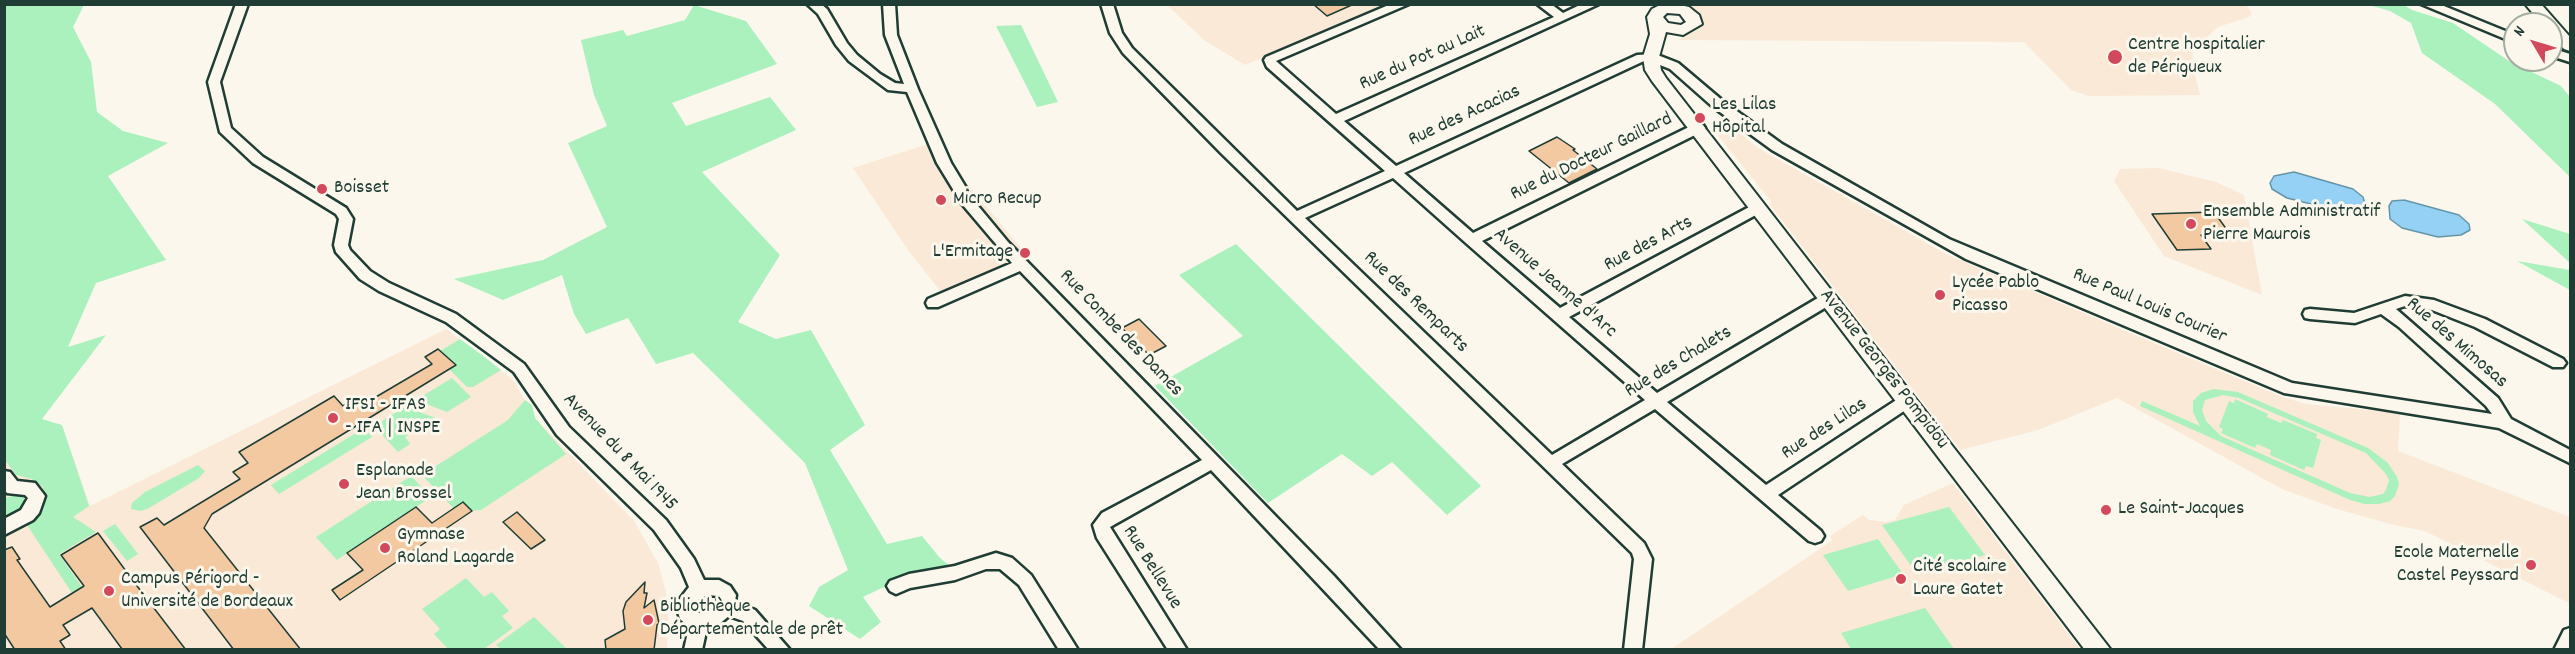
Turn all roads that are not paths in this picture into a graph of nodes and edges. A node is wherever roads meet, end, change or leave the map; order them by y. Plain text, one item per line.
1 (242, 4) edge
2 (813, 4) edge
3 (889, 4) edge
4 (1107, 4) edge
5 (1403, 4) edge
6 (1544, 4) edge
7 (1593, 4) edge
8 (2427, 4) edge
9 (1680, 7) edge
10 (1657, 13) edge
11 (1563, 18) junction
12 (1677, 31) junction
13 (2503, 34) edge
14 (1656, 59) junction
15 (912, 90) junction
16 (1334, 120) junction
17 (1698, 128) junction
18 (1393, 172) junction
19 (1758, 208) junction
20 (1296, 216) junction
21 (1472, 240) junction
22 (1022, 264) junction
23 (1828, 298) junction
24 (933, 303) dead end
25 (2383, 308) junction
26 (2310, 314) dead end
27 (1558, 316) junction
28 (2558, 363) dead end
29 (1656, 401) junction
30 (1907, 401) junction
31 (2502, 422) junction
32 (2571, 457) edge
33 (1212, 462) junction
34 (1551, 463) junction
35 (4, 477) edge
36 (1766, 494) junction
37 (4, 528) edge
38 (1815, 536) dead end
39 (896, 586) dead end
40 (699, 590) junction
41 (726, 607) junction
42 (699, 622) junction
43 (2571, 636) edge
44 (693, 650) edge
45 (781, 650) edge
46 (1070, 650) edge
47 (1178, 650) edge
48 (1392, 650) edge
49 (1633, 650) edge
50 (2099, 650) edge
51 (2563, 650) edge

1 - 40 street, Avenue du 8 Mai 1945
2 - 15 street
3 - 15 street, Rue Combe des Dames
4 - 20 street, Rue des Remparts
5 - 16 street, Avenue Jeanne d'Arc
6 - 11 street
7 - 11 street, Rue du Pot au Lait
8 - 13 street
9 - 10 main road
9 - 12 main road
10 - 12 main road
10 - 14 main road, Avenue Georges Pompidou
11 - 16 street, Rue du Pot au Lait
12 - 14 main road
14 - 17 main road, Avenue Georges Pompidou
14 - 18 street, Rue des Acacias
14 - 31 street, Rue Paul Louis Courier
15 - 22 street, Rue Combe des Dames
16 - 18 street, Avenue Jeanne d'Arc
17 - 19 main road, Avenue Georges Pompidou
17 - 21 street, Rue du Docteur Gaillard
18 - 20 street, Rue des Acacias
18 - 21 street, Avenue Jeanne d'Arc
19 - 23 main road, Avenue Georges Pompidou
19 - 27 street, Rue des Arts
20 - 34 street, Rue des Remparts
21 - 27 street, Avenue Jeanne d'Arc
22 - 24 street
22 - 33 street, Rue Combe des Dames
23 - 29 street, Rue des Chalets
23 - 30 main road, Avenue Georges Pompidou
25 - 26 street
25 - 28 street, Rue des Mimosas
25 - 31 street, Rue des Mimosas
27 - 29 street, Avenue Jeanne d'Arc
29 - 34 street, Rue des Chalets
29 - 36 street, Avenue Jeanne d'Arc
30 - 36 street, Rue des Lilas
30 - 50 main road, Avenue Georges Pompidou
31 - 32 street, Rue Paul Louis Courier
33 - 47 street, Rue Bellevue
33 - 48 street, Rue Combe des Dames
34 - 49 street, Rue des Remparts
35 - 37 street
36 - 38 street, Avenue Jeanne d'Arc
39 - 46 street
40 - 41 street
40 - 42 street
41 - 42 street
41 - 45 street
42 - 44 street
43 - 51 street

